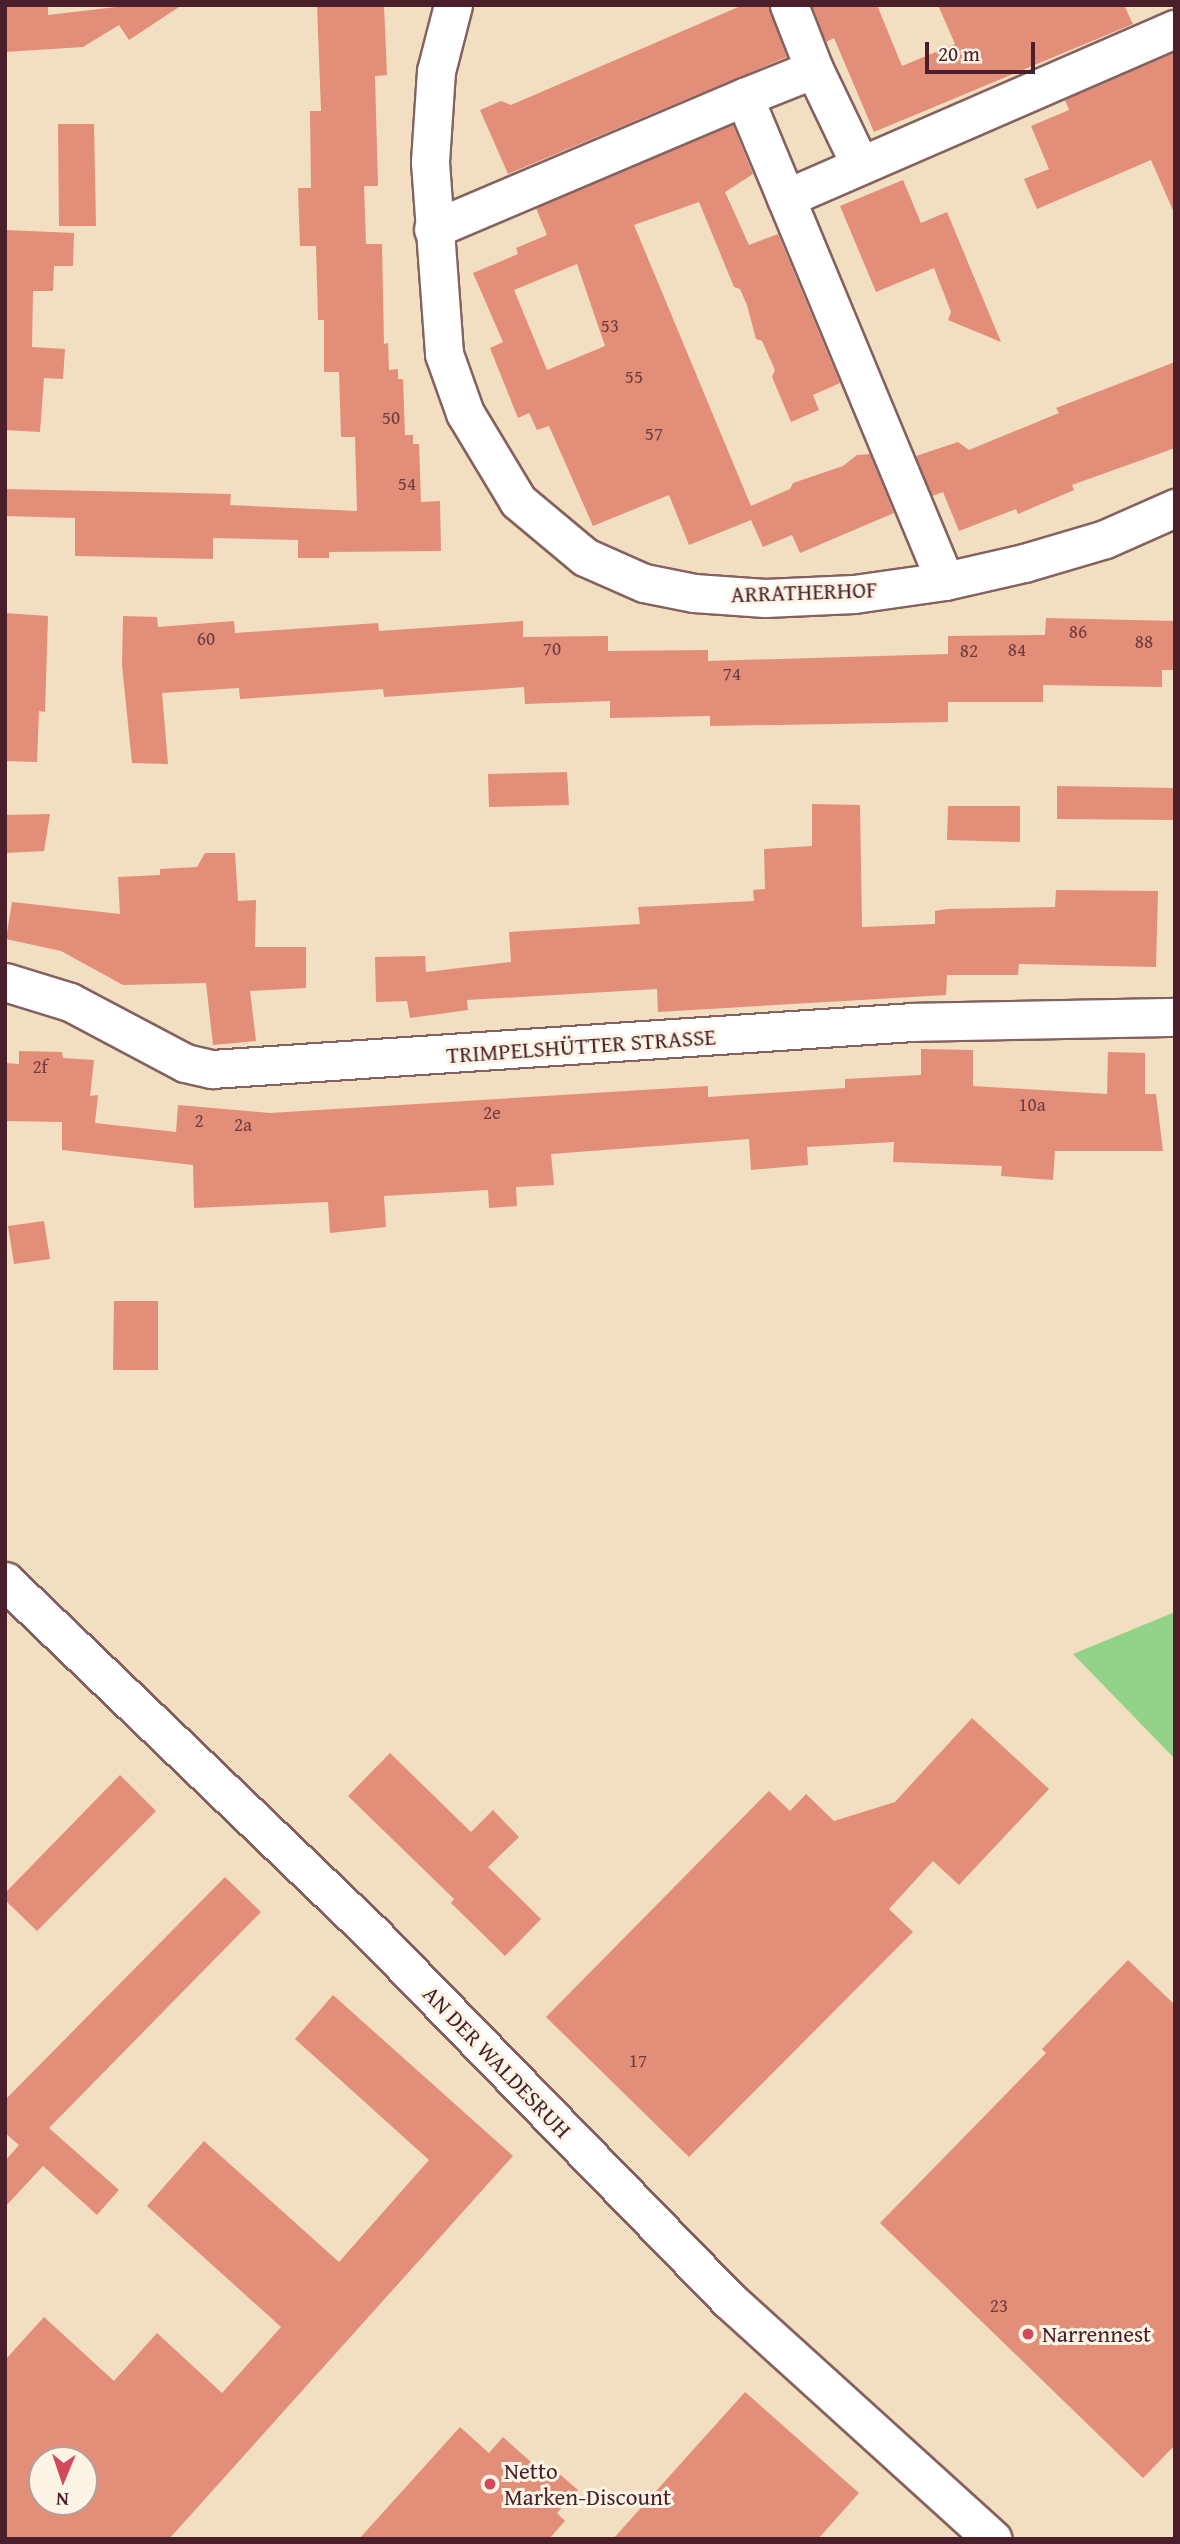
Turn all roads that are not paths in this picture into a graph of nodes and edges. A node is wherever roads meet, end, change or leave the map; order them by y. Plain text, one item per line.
1 (453, 5) edge
2 (789, 5) edge
3 (1175, 29) edge
4 (814, 69) junction
5 (744, 97) junction
6 (860, 165) junction
7 (786, 198) junction
8 (433, 229) junction
9 (1175, 508) edge
10 (945, 581) junction
11 (5, 982) edge
12 (1175, 1017) edge
13 (5, 1581) edge
14 (993, 2539) edge

1 - 8 street, ARRATHERHOF
2 - 4 street
3 - 6 street
4 - 5 street
4 - 6 street
5 - 7 street
5 - 8 street
6 - 7 street
7 - 10 street
8 - 10 street, ARRATHERHOF
9 - 10 street, ARRATHERHOF
11 - 12 street, TRIMPELSHÜTTER STRASSE
13 - 14 street, AN DER WALDESRUH

